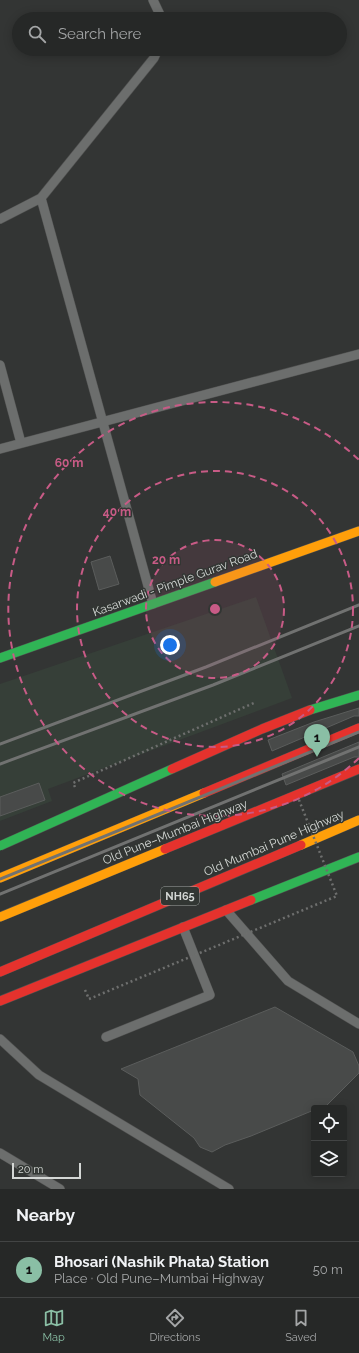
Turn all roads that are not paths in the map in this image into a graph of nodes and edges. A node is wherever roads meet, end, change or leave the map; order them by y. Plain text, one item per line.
1 (153, 0) edge
2 (159, 12) edge
3 (155, 56) edge
4 (42, 198) junction
5 (0, 219) edge
6 (359, 354) edge
7 (0, 365) edge
8 (103, 422) junction
9 (21, 443) junction
10 (0, 449) edge
11 (359, 531) edge
12 (153, 604) junction
13 (0, 658) edge
14 (359, 695) edge
15 (359, 728) edge
16 (359, 770) edge
17 (359, 820) edge
18 (0, 846) edge
19 (359, 857) edge
20 (0, 878) edge
21 (226, 910) junction
22 (0, 917) edge
23 (183, 927) junction
24 (0, 972) edge
25 (0, 1001) edge
26 (359, 1024) edge
27 (106, 1037) dead end
28 (0, 1039) edge
29 (0, 1153) edge
30 (60, 1189) edge
31 (228, 1189) edge

1 - 2 lane
3 - 4 lane
4 - 5 lane
4 - 8 lane
6 - 8 lane
7 - 9 lane
8 - 9 lane
8 - 12 lane
9 - 10 lane
11 - 12 main road, Kasarwadi - Pimple Gurav Road
12 - 13 main road, Kasarwadi - Pimple Gurav Road
14 - 18 main road, bridge
15 - 20 main road
16 - 22 main road, Old Pune–Mumbai Highway
17 - 24 main road, Old Mumbai Pune Highway / NH65
19 - 21 main road
21 - 23 main road
21 - 26 lane
23 - 25 main road
23 - 27 lane
28 - 31 lane
29 - 30 lane

